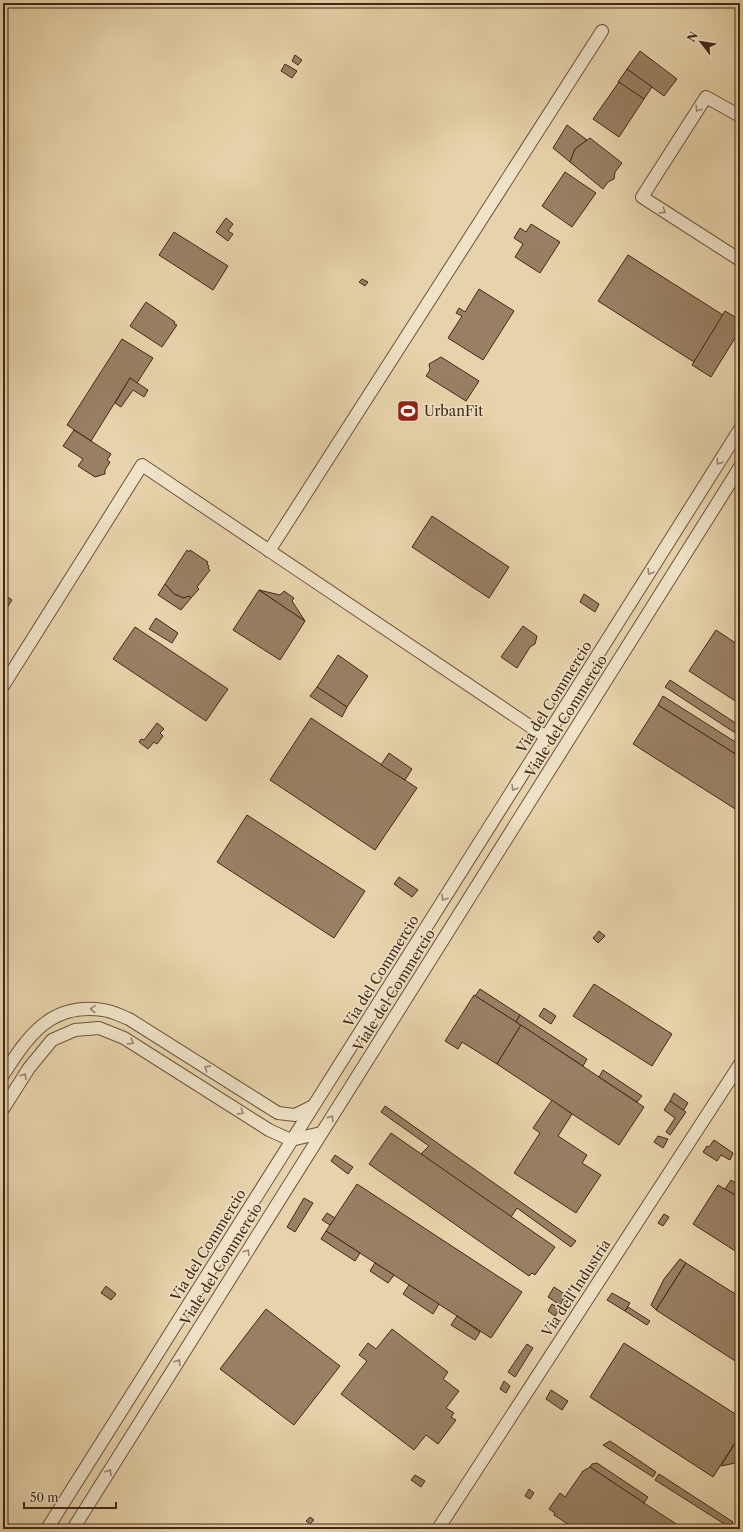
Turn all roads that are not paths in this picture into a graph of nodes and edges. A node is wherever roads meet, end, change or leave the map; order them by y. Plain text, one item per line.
1 (602, 31) dead end
2 (740, 116) edge
3 (740, 260) edge
4 (740, 428) edge
5 (740, 467) edge
6 (269, 551) junction
7 (3, 686) edge
8 (546, 737) junction
9 (740, 1064) edge
10 (3, 1075) edge
11 (314, 1105) junction
12 (3, 1109) edge
13 (321, 1133) junction
14 (291, 1140) junction
15 (47, 1529) edge
16 (73, 1529) edge
17 (438, 1529) edge

1 - 6 street
2 -> 3 street
4 -> 8 street, Via del Commercio
13 -> 5 street, Viale del Commercio
6 - 7 street
6 - 8 street
8 -> 11 street, Via del Commercio
9 - 17 street, Via dell'Industria
11 -> 10 street
11 - 14 street, Via del Commercio
12 -> 14 street
13 - 14 street
16 -> 13 street, Viale del Commercio
14 - 15 street, Via del Commercio

